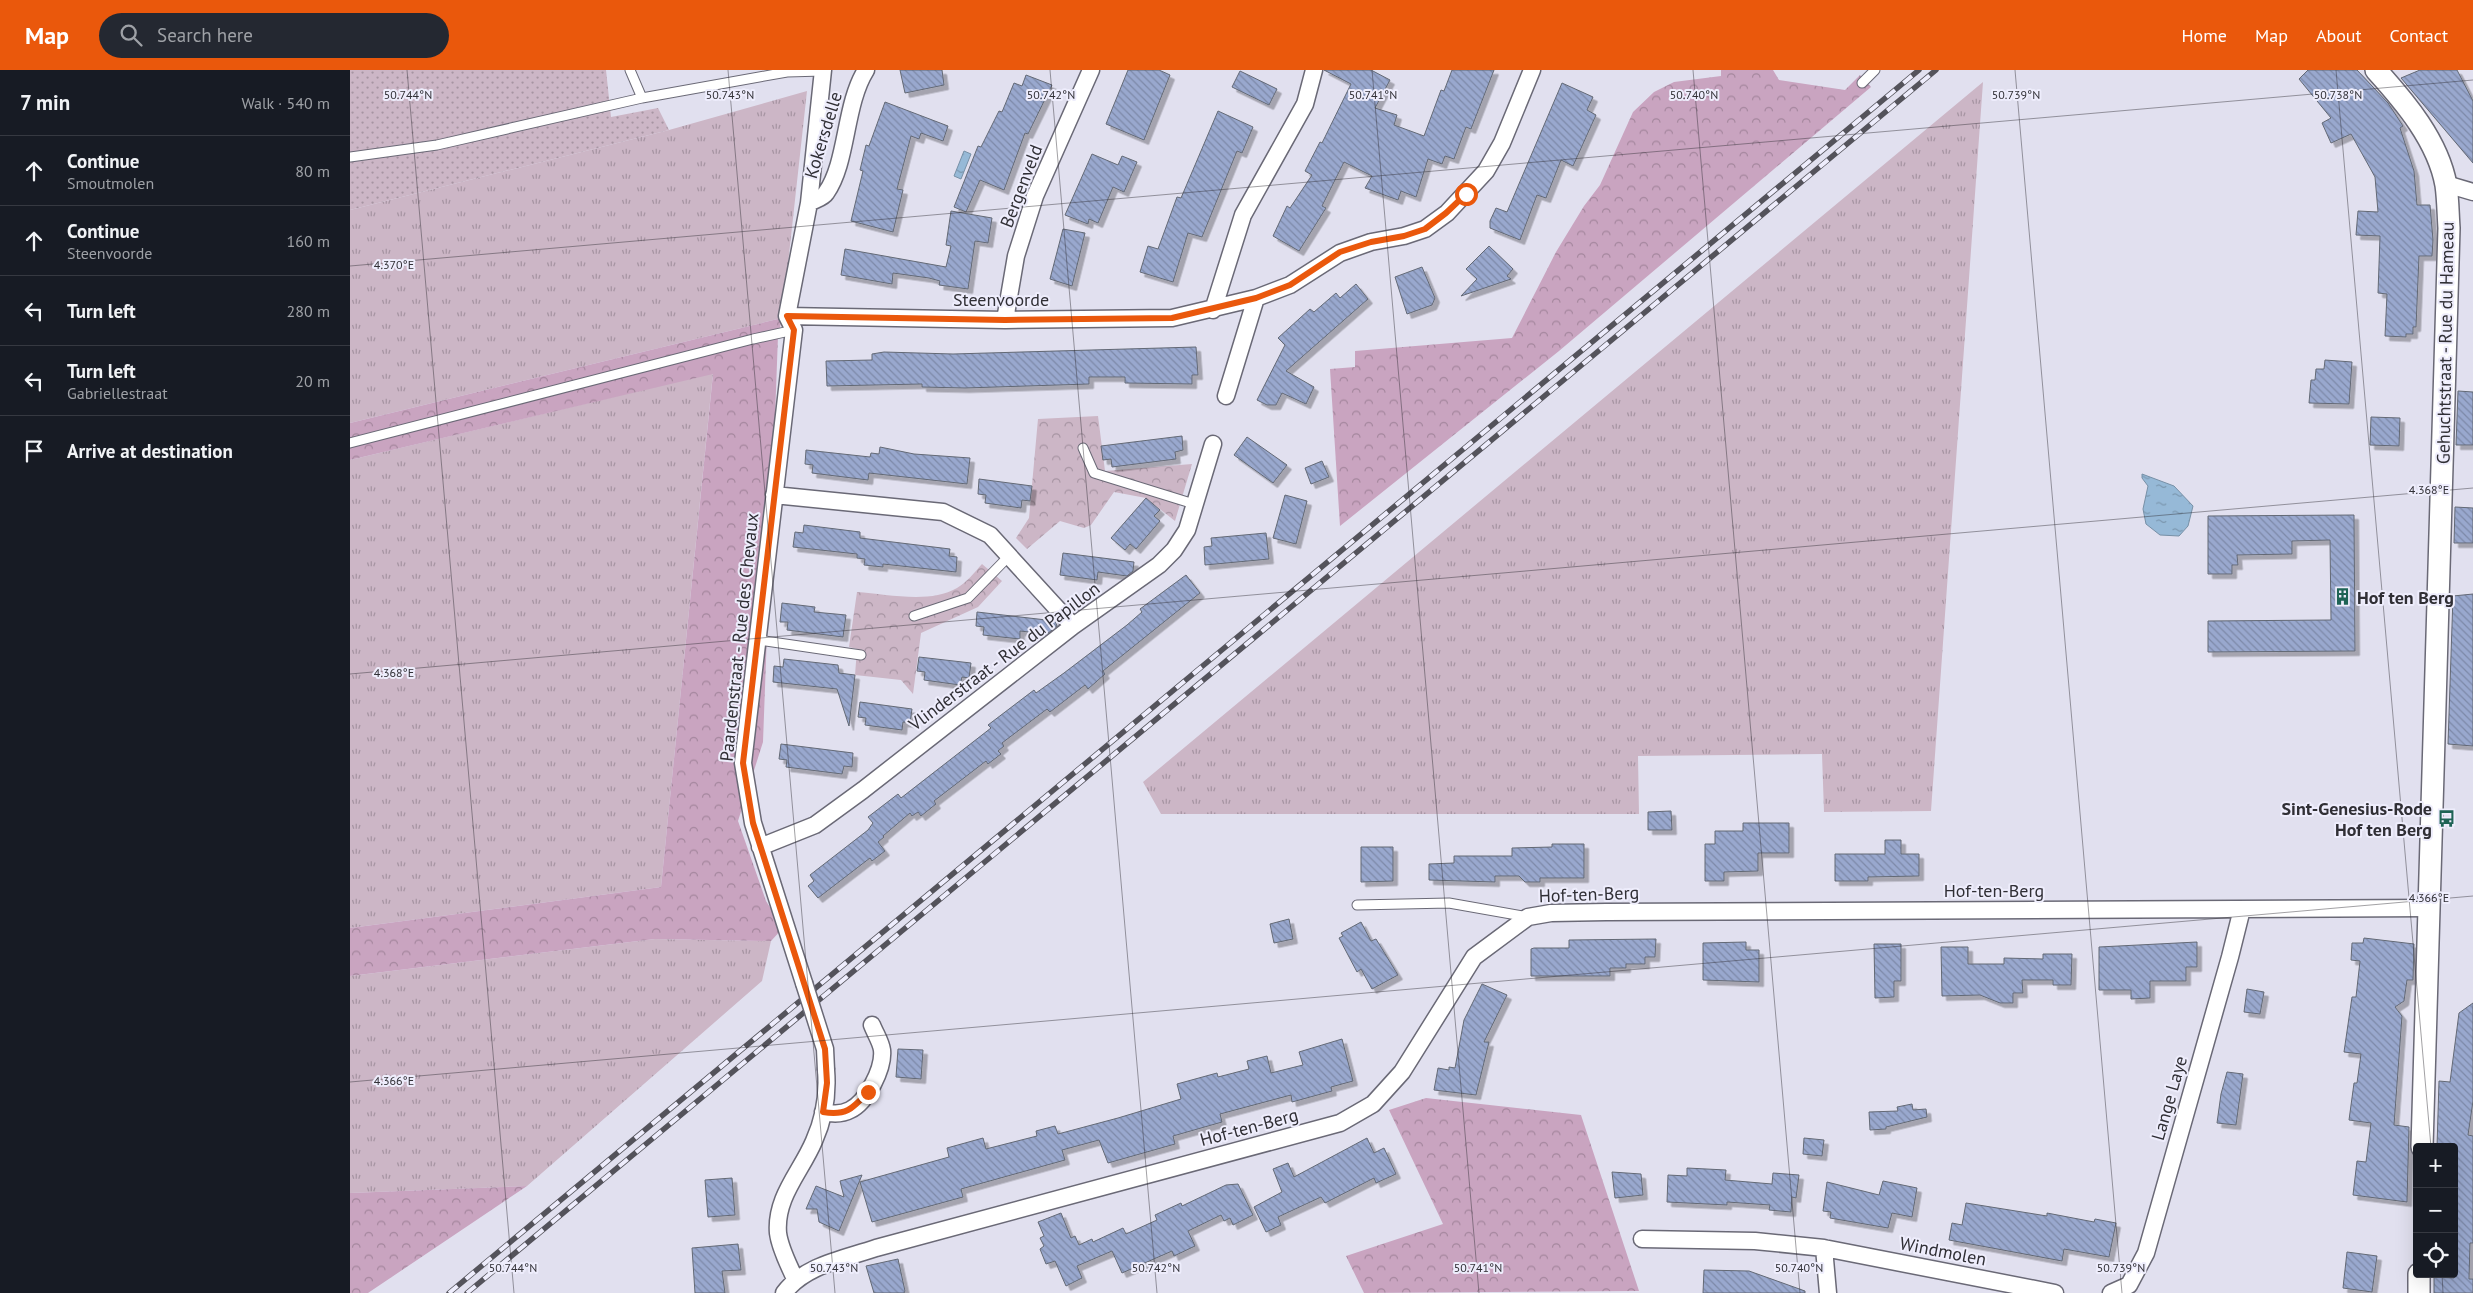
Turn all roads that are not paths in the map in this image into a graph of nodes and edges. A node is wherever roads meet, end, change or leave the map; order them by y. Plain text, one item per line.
1 (630, 70) edge
2 (823, 70) edge
3 (866, 70) edge
4 (1090, 70) edge
5 (1314, 70) edge
6 (1532, 70) edge
7 (1875, 70) edge
8 (2376, 70) edge
9 (1862, 83) dead end
10 (642, 98) junction
11 (350, 157) edge
12 (2446, 184) junction
13 (2473, 192) edge
14 (809, 203) junction
15 (1256, 298) junction
16 (1214, 310) junction
17 (1005, 320) junction
18 (790, 323) junction
19 (1226, 396) dead end
20 (350, 443) edge
21 (1213, 444) dead end
22 (1083, 448) dead end
23 (774, 496) junction
24 (1194, 504) junction
25 (1009, 556) junction
26 (914, 616) dead end
27 (1073, 626) junction
28 (759, 640) junction
29 (861, 655) dead end
30 (760, 847) junction
31 (1357, 905) dead end
32 (2431, 908) junction
33 (2242, 909) junction
34 (1528, 917) junction
35 (872, 1025) dead end
36 (823, 1112) junction
37 (2422, 1143) edge
38 (1642, 1239) dead end
39 (1824, 1248) junction
40 (2419, 1278) edge
41 (795, 1280) junction
42 (2132, 1289) edge
43 (784, 1293) edge
44 (1828, 1293) edge
45 (2055, 1293) edge
46 (2111, 1293) edge
47 (2419, 1293) edge

1 - 10 lane
2 - 10 lane
2 - 14 street, Paardenstraat - Rue des Chevaux
3 - 14 street, Kokersdelle
4 - 17 street, Bergenveld
5 - 16 street
6 - 15 street, Steenvoorde
7 - 9 lane
8 - 12 street, Gehuchtstraat - Rue du Hameau
10 - 11 lane
12 - 13 street
12 - 32 street, Gehuchtstraat - Rue du Hameau
14 - 18 street, Paardenstraat - Rue des Chevaux
15 - 16 street, Steenvoorde
15 - 19 street
16 - 17 street, Steenvoorde
17 - 18 street, Steenvoorde
18 - 20 lane
18 - 23 street, Paardenstraat - Rue des Chevaux
21 - 24 street, Vlinderstraat - Rue du Papillon
22 - 24 lane
23 - 25 street
23 - 28 street, Paardenstraat - Rue des Chevaux
24 - 27 street, Vlinderstraat - Rue du Papillon
25 - 26 lane
25 - 27 street
27 - 30 street, Vlinderstraat - Rue du Papillon
28 - 29 lane
28 - 30 street, Paardenstraat - Rue des Chevaux
30 - 36 street, Paardenstraat - Rue des Chevaux, bridge
31 - 34 lane
32 - 33 street, Hof-ten-Berg
32 - 37 street, Gehuchtstraat - Rue du Hameau
33 - 34 street, Hof-ten-Berg
33 - 42 street, Lange Laye
34 - 41 street, Hof-ten-Berg
35 - 36 street
36 - 41 street, Paardenstraat - Rue des Chevaux
38 - 39 street, Windmolen
39 - 44 street
39 - 45 street, Windmolen
40 - 47 street
41 - 43 street, Hof-ten-Berg
42 - 46 street

